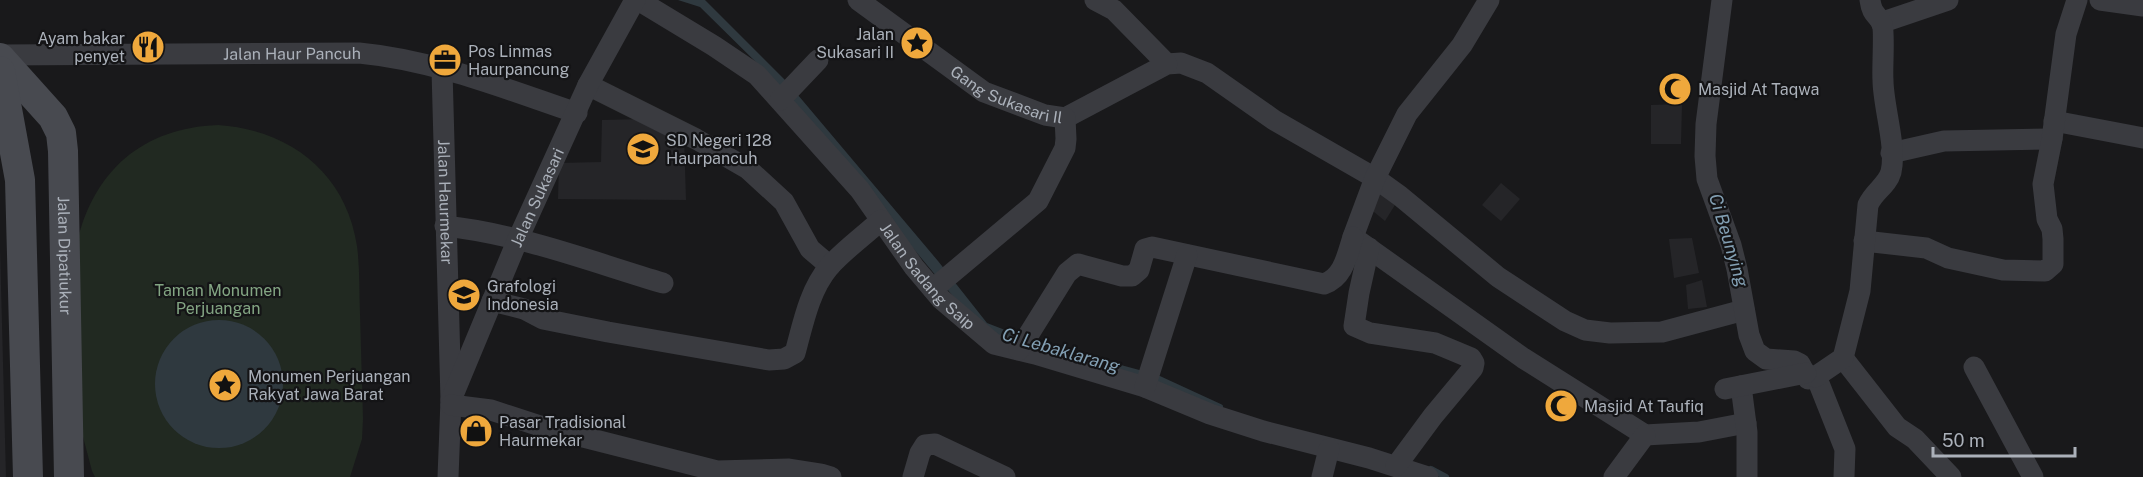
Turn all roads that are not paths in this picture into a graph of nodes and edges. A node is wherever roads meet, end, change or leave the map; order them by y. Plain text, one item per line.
1 (637, 0) edge
2 (858, 0) edge
3 (1095, 0) edge
4 (1489, 0) edge
5 (1722, 0) edge
6 (1870, 0) edge
7 (1948, 0) edge
8 (2077, 0) edge
9 (2100, 0) edge
10 (2143, 6) edge
11 (1882, 24) junction
12 (0, 56) edge
13 (818, 60) dead end
14 (1167, 63) junction
15 (442, 70) junction
16 (0, 71) edge
17 (588, 85) junction
18 (786, 94) junction
19 (577, 113) junction
20 (1065, 118) junction
21 (2053, 130) junction
22 (2143, 138) edge
23 (1892, 153) junction
24 (1375, 178) junction
25 (881, 220) junction
26 (445, 226) junction
27 (518, 239) junction
28 (1864, 241) junction
29 (1361, 242) junction
30 (1187, 255) junction
31 (830, 266) junction
32 (941, 281) junction
33 (663, 284) dead end
34 (492, 301) junction
35 (1744, 310) junction
36 (1022, 344) junction
37 (1843, 358) junction
38 (1974, 367) dead end
39 (1811, 376) junction
40 (1147, 380) junction
41 (451, 402) junction
42 (1746, 423) junction
43 (1645, 435) junction
44 (1329, 449) junction
45 (1400, 461) junction
46 (28, 477) edge
47 (69, 477) edge
48 (448, 477) edge
49 (831, 477) edge
50 (913, 477) edge
51 (1005, 477) edge
52 (1322, 477) edge
53 (1428, 477) edge
54 (1614, 477) edge
55 (1747, 477) edge
56 (1844, 477) edge
57 (1951, 477) edge
58 (2033, 477) edge

1 - 17 street, Jalan Sukasari
1 - 18 street, Jalan Sadang Saip
2 - 20 street, Gang Sukasari Il
3 - 14 street
4 - 24 street
5 - 35 street
6 - 11 street
7 - 11 street
8 - 21 street
9 - 10 street
11 - 23 street
12 - 15 street, Jalan Haur Pancuh
12 - 47 main road, Jalan Dipatiukur
13 - 18 street
14 - 20 street, Gang Sukasari Il
14 - 24 street
15 - 19 street, Jalan Haur Pancuh
15 - 26 street, Jalan Haurmekar
16 - 46 main road
17 - 19 street, Jalan Sukasari
17 - 31 street
18 - 25 street, Jalan Sadang Saip
19 - 27 street, Jalan Sukasari
20 - 32 street
21 - 22 street
21 - 23 street
21 - 28 street
23 - 28 street
24 - 29 street
24 - 35 street
25 - 31 street
25 - 32 street, Jalan Sadang Saip
26 - 27 street
26 - 41 street, Jalan Haurmekar
27 - 33 street
27 - 34 street, Jalan Sukasari
28 - 37 street
29 - 30 street
29 - 43 street
29 - 45 street
30 - 36 street
30 - 40 street
31 - 34 street
32 - 36 street, Jalan Sadang Saip
34 - 41 street, Jalan Sukasari
35 - 39 street
36 - 40 street, Jalan Sadang Saip
37 - 39 street
37 - 57 street
38 - 58 street
39 - 42 street
39 - 56 street
40 - 44 street, Jalan Sadang Saip
41 - 48 street, Jalan Haurmekar
41 - 49 street
42 - 43 street
42 - 55 street
43 - 54 street
44 - 45 street, Jalan Sadang Saip
44 - 52 street
45 - 53 street, Jalan Sadang Saip
50 - 51 street

